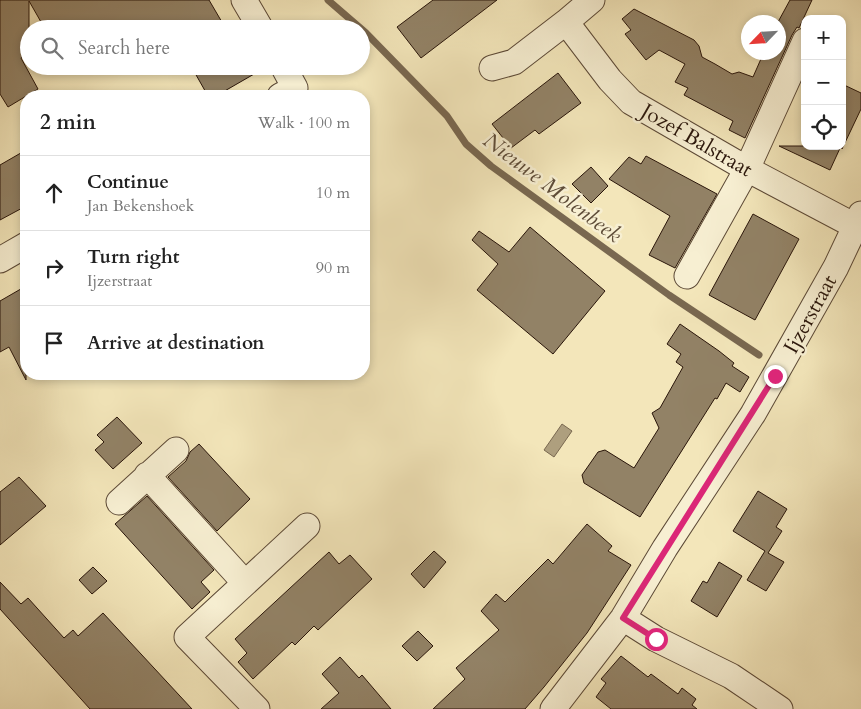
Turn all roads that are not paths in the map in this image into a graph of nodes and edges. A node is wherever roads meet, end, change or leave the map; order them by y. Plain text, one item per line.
1 (244, 0) edge
2 (592, 0) edge
3 (256, 20) edge
4 (566, 22) junction
5 (801, 50) edge
6 (492, 68) dead end
7 (287, 75) edge
8 (291, 90) edge
9 (747, 169) junction
10 (858, 220) edge
11 (20, 248) edge
12 (0, 260) edge
13 (687, 276) dead end
14 (176, 450) dead end
15 (147, 475) junction
16 (119, 502) dead end
17 (308, 526) dead end
18 (245, 583) junction
19 (623, 618) junction
20 (257, 709) edge
21 (553, 709) edge
22 (780, 709) edge

1 - 3 street
2 - 4 street
4 - 6 street
4 - 9 street, Jozef Balstraat
5 - 9 street
7 - 8 street
9 - 10 street, Jozef Balstraat
9 - 13 street
10 - 19 street, Ijzerstraat
11 - 12 street
14 - 15 street
15 - 16 street
15 - 18 street
17 - 18 street
18 - 20 street
19 - 21 street, Ijzerstraat
19 - 22 street

